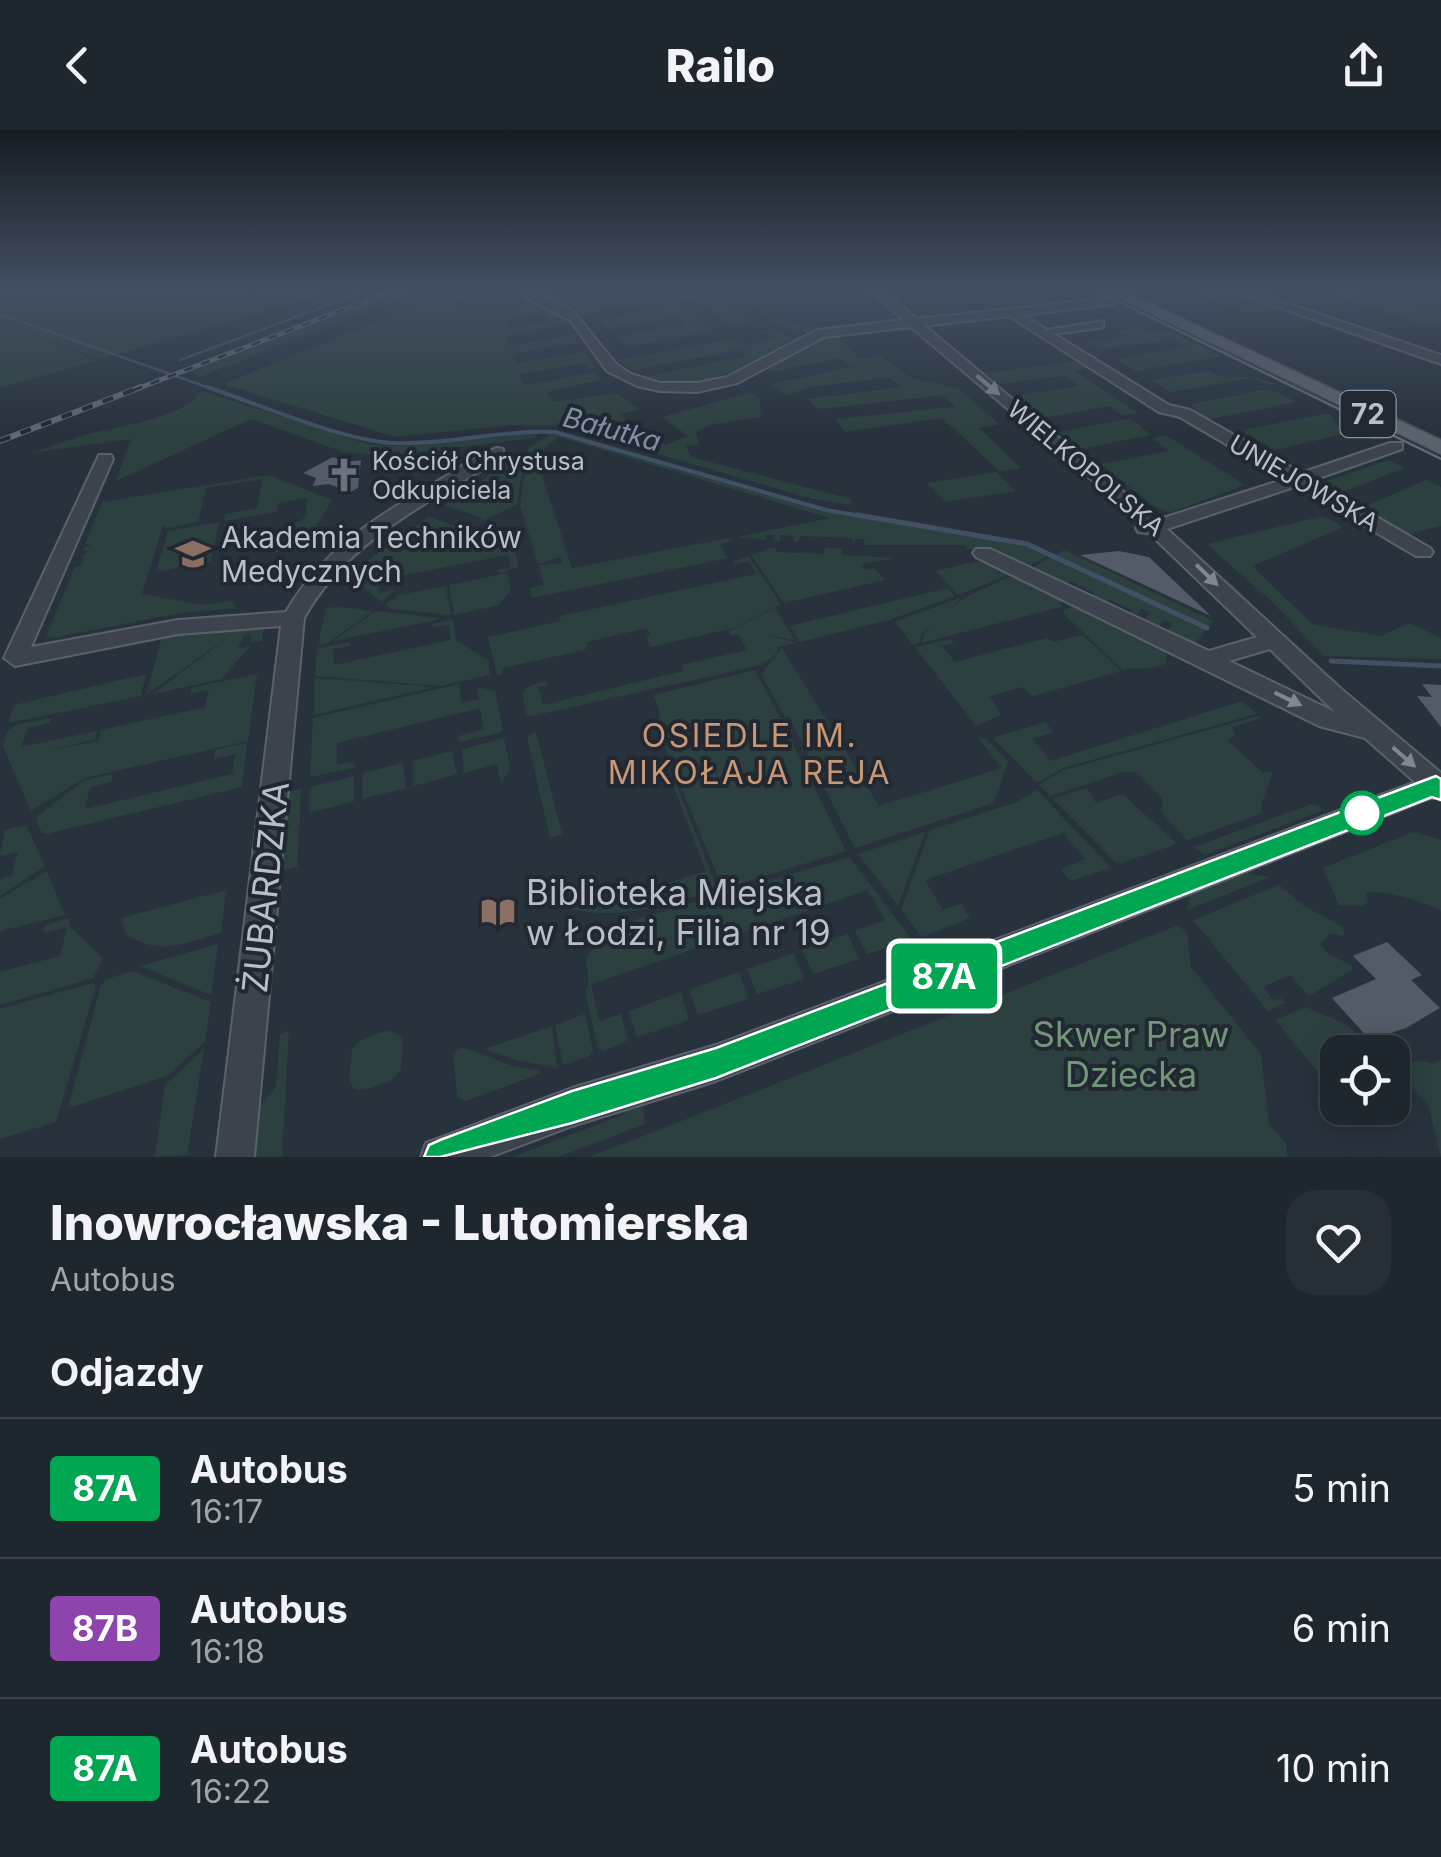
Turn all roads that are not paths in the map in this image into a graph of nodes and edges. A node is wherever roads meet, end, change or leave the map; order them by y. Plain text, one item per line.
1 (589, 336) edge
2 (814, 336) edge
3 (929, 336) edge
4 (1055, 336) edge
5 (1200, 336) edge
6 (1370, 336) edge
7 (1441, 360) edge
8 (1295, 378) junction
9 (1441, 440) edge
10 (1396, 446) dead end
11 (1441, 448) edge
12 (497, 453) dead end
13 (105, 459) dead end
14 (1297, 480) junction
15 (1148, 527) junction
16 (1423, 552) dead end
17 (983, 553) dead end
18 (293, 618) junction
19 (1283, 648) junction
20 (1207, 660) junction
21 (1371, 729) junction
22 (1440, 788) edge
23 (235, 1157) edge
24 (440, 1157) edge

1 - 2 street
3 -> 15 street, WIELKOPOLSKA
4 - 14 street, UNIEJOWSKA
5 - 8 main road, 72
6 - 7 street
8 - 9 main road, 72
8 - 11 main road, 72
10 - 14 street
12 - 18 street, ŻUBARDZKA
13 - 18 street
14 - 15 street
14 - 16 street, UNIEJOWSKA
15 -> 19 street, WIELKOPOLSKA
17 - 20 street
18 - 23 street, ŻUBARDZKA
19 - 20 street
19 - 21 street, WIELKOPOLSKA
20 -> 21 street
21 -> 22 street, WIELKOPOLSKA
22 - 24 street

